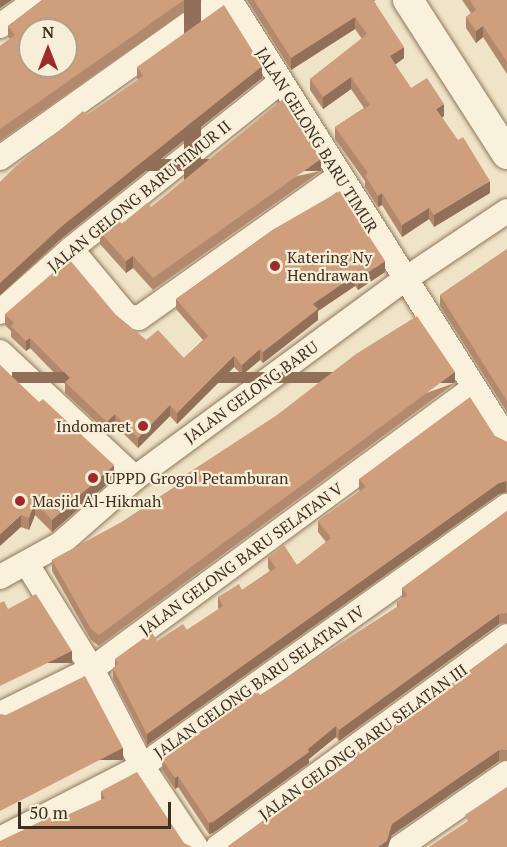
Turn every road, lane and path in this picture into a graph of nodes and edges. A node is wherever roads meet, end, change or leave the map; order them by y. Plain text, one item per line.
1 (36, 0) edge
2 (222, 0) edge
3 (230, 0) edge
4 (408, 0) edge
5 (0, 26) edge
6 (280, 82) junction
7 (507, 154) edge
8 (0, 158) edge
9 (340, 175) junction
10 (507, 211) edge
11 (71, 249) junction
12 (404, 280) junction
13 (0, 312) edge
14 (0, 352) edge
15 (473, 388) junction
16 (507, 439) edge
17 (135, 478) junction
18 (507, 506) edge
19 (27, 564) junction
20 (0, 577) edge
21 (507, 636) edge
22 (92, 669) junction
23 (0, 714) edge
24 (142, 766) junction
25 (507, 773) edge
26 (0, 839) edge
27 (196, 847) edge
28 (218, 847) edge
29 (400, 847) edge

1 - 5 street
2 - 8 street
3 - 6 street, JALAN GELONG BARU TIMUR
4 - 7 street
6 - 9 street, JALAN GELONG BARU TIMUR
6 - 11 street, JALAN GELONG BARU TIMUR II
9 - 11 street
9 - 12 street, JALAN GELONG BARU TIMUR
10 - 12 street, JALAN GELONG BARU
11 - 13 street, JALAN GELONG BARU TIMUR II
12 - 15 street, JALAN GELONG BARU TIMUR
12 - 17 street, JALAN GELONG BARU
14 - 17 street
15 - 16 street, JALAN GELONG BARU TIMUR
15 - 22 street, JALAN GELONG BARU SELATAN V
17 - 19 street, JALAN GELONG BARU
18 - 24 street, JALAN GELONG BARU SELATAN IV
19 - 20 street, JALAN GELONG BARU
19 - 22 street
21 - 28 street, JALAN GELONG BARU SELATAN III
22 - 23 street, JALAN GELONG BARU SELATAN V
22 - 24 street
24 - 26 street, JALAN GELONG BARU SELATAN IV
24 - 27 street
25 - 29 street

